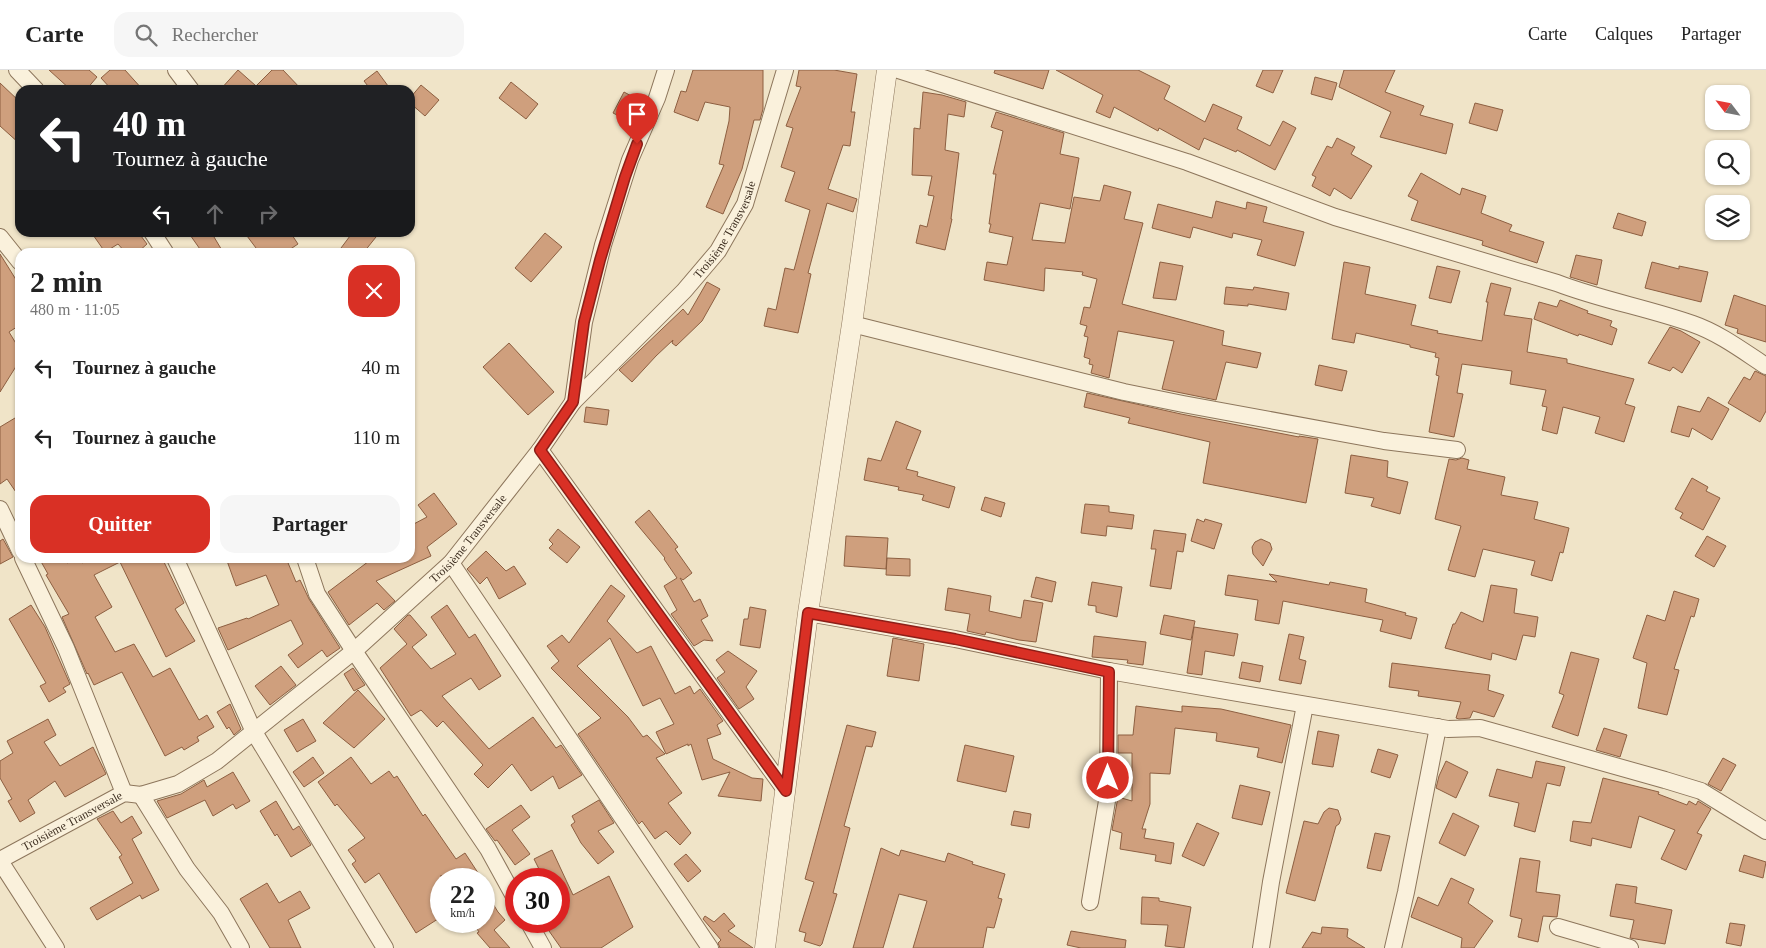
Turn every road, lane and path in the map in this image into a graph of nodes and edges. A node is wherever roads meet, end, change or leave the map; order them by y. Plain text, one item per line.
1 (17, 70) edge
2 (176, 70) edge
3 (666, 70) edge
4 (785, 70) edge
5 (887, 70) edge
6 (898, 70) edge
7 (31, 85) edge
8 (187, 85) edge
9 (0, 237) edge
10 (155, 237) edge
11 (162, 248) edge
12 (15, 256) edge
13 (852, 324) junction
14 (1766, 366) edge
15 (573, 402) junction
16 (540, 450) junction
17 (1457, 450) dead end
18 (0, 509) edge
19 (15, 540) edge
20 (25, 563) edge
21 (177, 563) edge
22 (307, 563) edge
23 (451, 563) junction
24 (808, 613) junction
25 (354, 651) junction
26 (1109, 672) junction
27 (1305, 705) junction
28 (1438, 727) junction
29 (254, 732) junction
30 (786, 791) junction
31 (124, 793) junction
32 (141, 795) junction
33 (1766, 831) edge
34 (0, 861) edge
35 (505, 880) edge
36 (1090, 902) dead end
37 (1558, 927) dead end
38 (534, 933) edge
39 (56, 948) edge
40 (241, 948) edge
41 (385, 948) edge
42 (542, 948) edge
43 (710, 948) edge
44 (765, 948) edge
45 (1261, 948) edge
46 (1393, 948) edge
47 (1630, 948) edge

1 - 7 street
2 - 8 street
3 - 15 street
4 - 15 street, Troisième Transversale
5 - 13 street
6 - 14 street
9 - 12 street
10 - 11 street
13 - 17 street
13 - 24 street
15 - 16 street, Troisième Transversale
16 - 23 street, Troisième Transversale
16 - 30 street
18 - 19 street
20 - 31 street
21 - 29 street
22 - 25 street
23 - 25 street, Troisième Transversale
23 - 43 street
24 - 26 street
24 - 30 street
25 - 29 street, Troisième Transversale
25 - 35 street
26 - 27 street
26 - 36 street
27 - 28 street
27 - 45 street
28 - 33 street
28 - 46 street
29 - 32 street, Troisième Transversale
29 - 41 street
30 - 44 street
31 - 32 street, Troisième Transversale
31 - 34 street, Troisième Transversale
32 - 40 street
34 - 39 street
37 - 47 street
38 - 42 street

